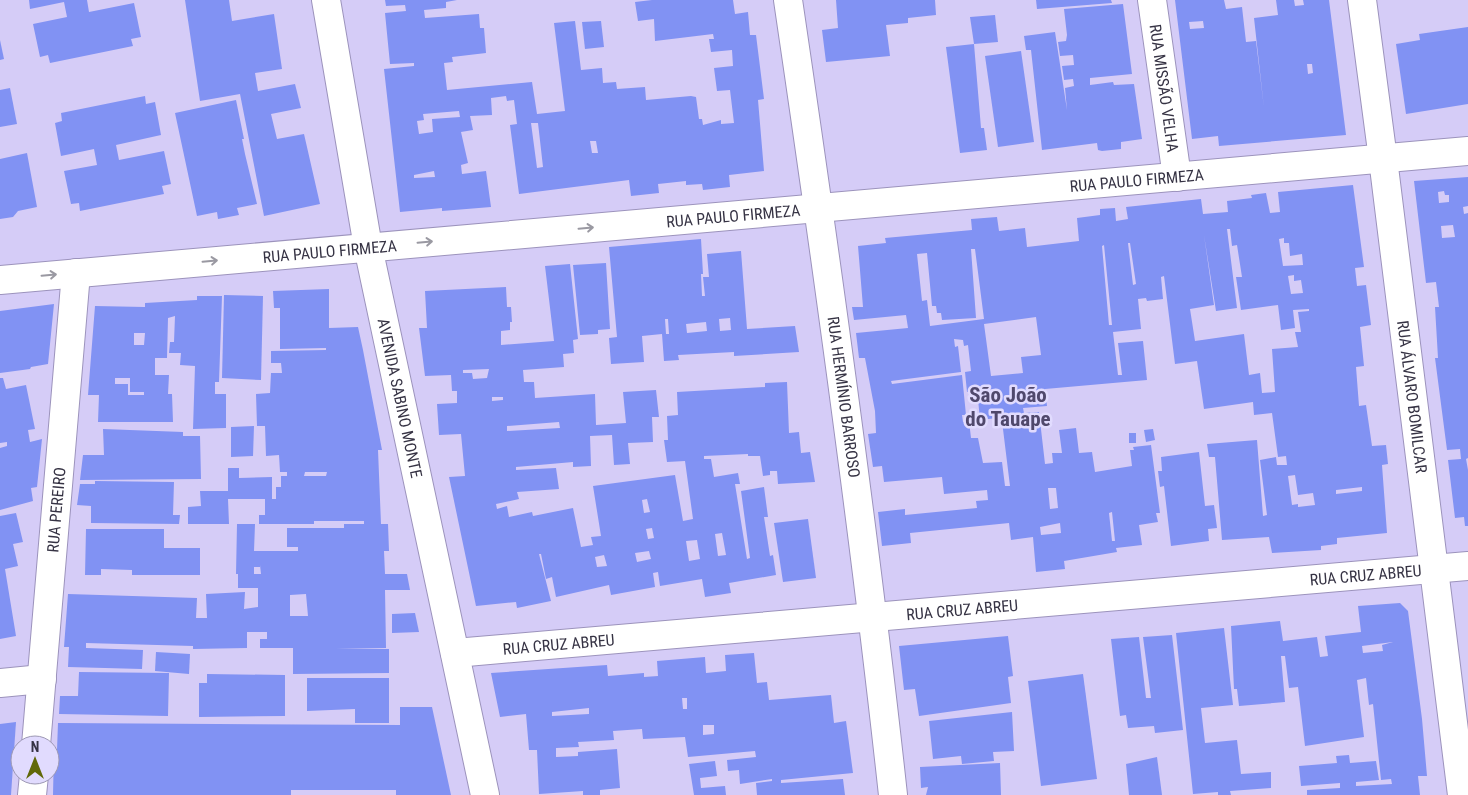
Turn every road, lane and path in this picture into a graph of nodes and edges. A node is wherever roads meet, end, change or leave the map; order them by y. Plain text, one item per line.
1 (326, 0) edge
2 (788, 0) edge
3 (1152, 0) edge
4 (1362, 0) edge
5 (1468, 151) edge
6 (1384, 159) junction
7 (1177, 177) junction
8 (819, 208) junction
9 (368, 247) junction
10 (76, 273) junction
11 (0, 280) edge
12 (1468, 566) edge
13 (1435, 569) junction
14 (874, 617) junction
15 (455, 653) junction
16 (42, 678) junction
17 (0, 683) edge
18 (37, 735) edge
19 (485, 795) edge
20 (893, 795) edge
21 (1462, 795) edge

1 - 9 street, AVENIDA SABINO MONTE
2 - 8 street, RUA HERMÍNIO BARROSO
3 - 7 street, RUA MISSÃO VELHA
4 - 6 street, RUA ÁLVARO BOMILCAR
5 - 6 street, RUA PAULO FIRMEZA
6 - 7 street, RUA PAULO FIRMEZA
6 - 13 street, RUA ÁLVARO BOMILCAR
7 - 8 street, RUA PAULO FIRMEZA
9 -> 8 street, RUA PAULO FIRMEZA
8 - 14 street, RUA HERMÍNIO BARROSO
10 -> 9 street, RUA PAULO FIRMEZA
9 - 15 street, AVENIDA SABINO MONTE
11 -> 10 street, RUA PAULO FIRMEZA
10 - 16 street, RUA PEREIRO
12 - 13 street, RUA CRUZ ABREU
13 - 14 street, RUA CRUZ ABREU
13 - 21 street, RUA ÁLVARO BOMILCAR
14 - 15 street, RUA CRUZ ABREU
14 - 20 street, RUA HERMÍNIO BARROSO
15 - 19 street, AVENIDA SABINO MONTE
16 - 17 street
16 - 18 street, RUA PEREIRO

